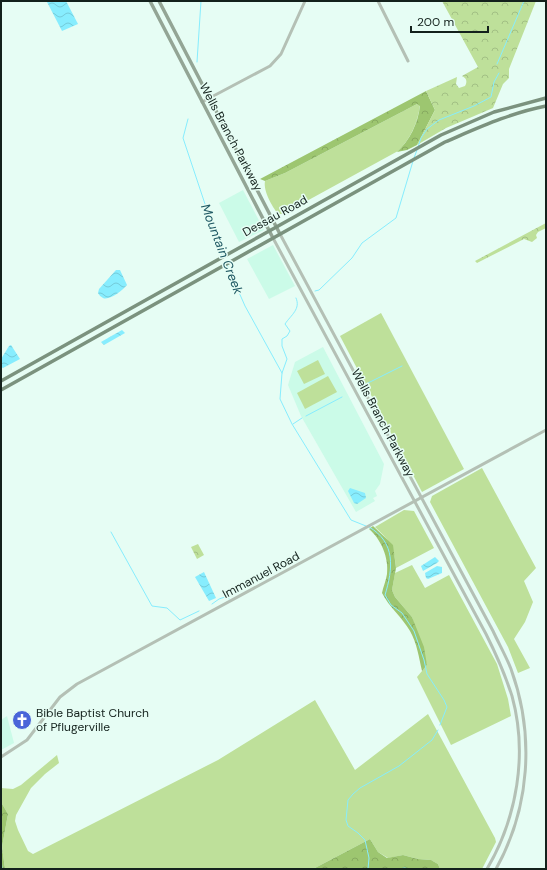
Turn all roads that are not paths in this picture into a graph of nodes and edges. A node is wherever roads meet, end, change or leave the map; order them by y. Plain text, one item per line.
1 (150, 1) edge
2 (159, 1) edge
3 (305, 1) edge
4 (378, 1) edge
5 (408, 61) dead end
6 (209, 98) junction
7 (546, 98) edge
8 (202, 102) junction
9 (546, 106) edge
10 (441, 135) junction
11 (444, 142) junction
12 (255, 186) junction
13 (248, 190) junction
14 (277, 227) junction
15 (269, 231) junction
16 (280, 234) junction
17 (273, 238) junction
18 (302, 276) junction
19 (295, 279) junction
20 (334, 335) junction
21 (326, 339) junction
22 (1, 381) edge
23 (362, 387) junction
24 (1, 390) edge
25 (354, 391) junction
26 (546, 430) edge
27 (421, 498) junction
28 (414, 502) junction
29 (1, 757) edge
30 (489, 869) edge
31 (496, 869) edge

1 - 8 main road, Wells Branch Parkway
2 - 6 main road, Wells Branch Parkway
3 - 6 street
4 - 5 street
6 - 8 street
6 - 12 main road, Wells Branch Parkway
7 - 10 main road, Dessau Road
8 - 13 main road, Wells Branch Parkway
9 - 11 main road, Dessau Road
10 - 11 main road
10 - 14 main road, Dessau Road
11 - 16 main road, Dessau Road
12 - 13 main road
12 - 14 main road, Wells Branch Parkway
13 - 15 main road, Wells Branch Parkway
14 - 15 main road, Dessau Road
14 - 16 main road, Wells Branch Parkway
15 - 17 main road, Wells Branch Parkway
15 - 22 main road, Dessau Road
16 - 17 main road, Dessau Road
16 - 18 street, Wells Branch Parkway
17 - 19 street, Wells Branch Parkway
17 - 24 main road, Dessau Road
18 - 19 street
18 - 20 street, Wells Branch Parkway
19 - 21 street, Wells Branch Parkway
20 - 21 street
20 - 23 street, Wells Branch Parkway
21 - 25 street, Wells Branch Parkway
23 - 25 street
23 - 27 street, Wells Branch Parkway
25 - 28 street, Wells Branch Parkway
26 - 27 street, Immanuel Road
27 - 28 street, Immanuel Road
27 - 31 street, Wells Branch Parkway
28 - 29 street, Immanuel Road
28 - 30 street, Wells Branch Parkway

